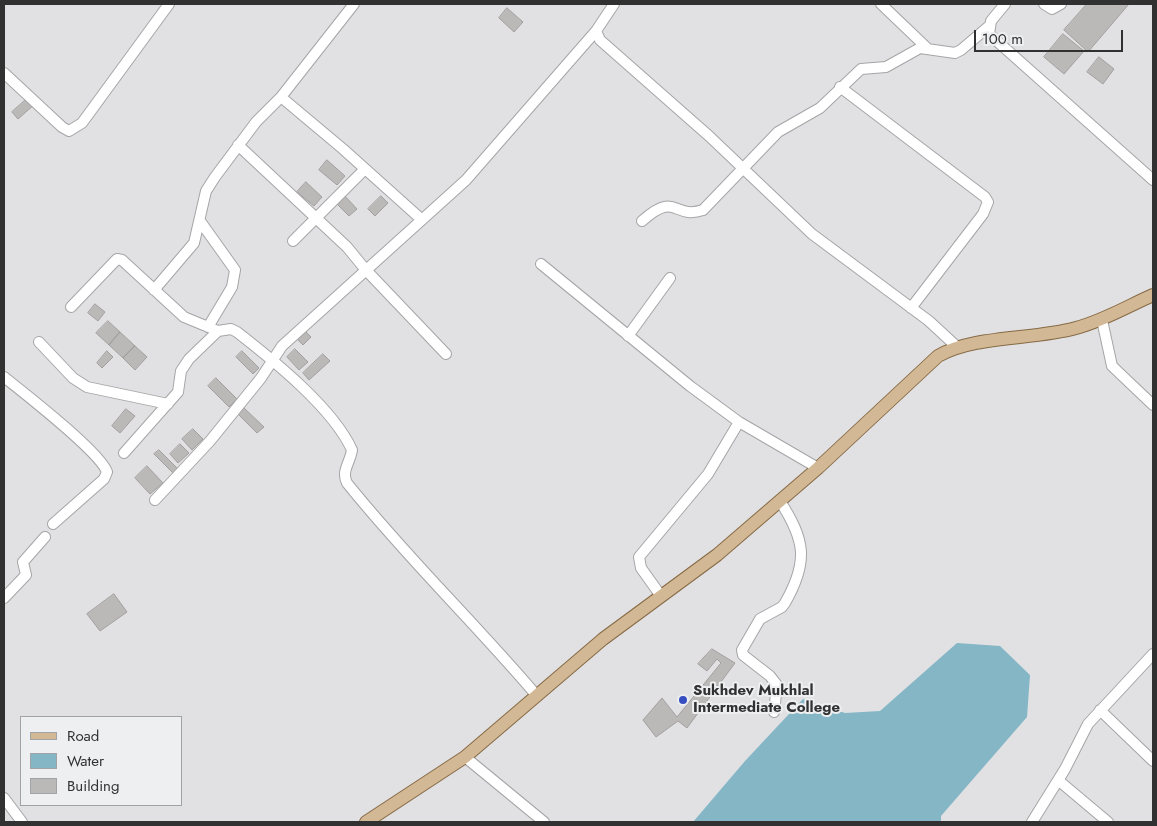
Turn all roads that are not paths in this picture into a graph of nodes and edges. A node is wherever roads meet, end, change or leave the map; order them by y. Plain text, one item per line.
1 (169, 4) edge
2 (354, 4) edge
3 (614, 4) edge
4 (881, 4) edge
5 (1005, 4) edge
6 (1044, 4) edge
7 (1061, 4) edge
8 (988, 27) junction
9 (596, 31) junction
10 (926, 48) junction
11 (4, 73) edge
12 (840, 87) junction
13 (281, 97) junction
14 (238, 145) junction
15 (365, 168) junction
16 (743, 168) junction
17 (1153, 180) edge
18 (315, 218) junction
19 (421, 219) junction
20 (200, 221) junction
21 (642, 221) dead end
22 (293, 240) dead end
23 (541, 264) dead end
24 (366, 269) junction
25 (670, 278) dead end
26 (154, 290) junction
27 (1151, 299) edge
28 (71, 307) dead end
29 (911, 308) junction
30 (1102, 320) junction
31 (213, 329) junction
32 (628, 336) junction
33 (39, 342) dead end
34 (956, 346) junction
35 (446, 354) dead end
36 (272, 360) junction
37 (4, 377) edge
38 (168, 404) junction
39 (1153, 405) edge
40 (739, 422) junction
41 (124, 453) dead end
42 (818, 468) junction
43 (155, 500) dead end
44 (780, 501) junction
45 (54, 524) dead end
46 (45, 536) dead end
47 (661, 596) junction
48 (4, 598) edge
49 (1153, 654) edge
50 (538, 696) junction
51 (1100, 710) junction
52 (774, 712) dead end
53 (465, 757) junction
54 (1153, 761) edge
55 (1058, 780) junction
56 (4, 798) edge
57 (22, 822) edge
58 (366, 822) edge
59 (544, 822) edge
60 (1032, 822) edge
61 (1108, 822) edge

1 - 11 street
2 - 13 street
3 - 9 street
4 - 10 street
5 - 8 street
6 - 7 street
8 - 10 street
8 - 17 street
9 - 16 street
9 - 19 street
10 - 12 street
12 - 16 street
12 - 29 street
13 - 14 street
13 - 15 street
14 - 18 street
14 - 20 street
15 - 18 street
15 - 19 street
16 - 21 street
16 - 29 street
18 - 22 street
18 - 24 street
19 - 24 street
20 - 26 street
20 - 31 street
23 - 32 street
24 - 35 street
24 - 36 street
25 - 32 street
26 - 28 street
26 - 31 street
27 - 30 main road
29 - 34 street
30 - 34 main road
30 - 39 street
31 - 36 street
31 - 38 street
32 - 40 street
33 - 38 street
34 - 42 main road
36 - 43 street
36 - 50 street
37 - 45 street
38 - 41 street
40 - 42 street
40 - 47 street
42 - 44 main road
44 - 47 main road
44 - 52 street
46 - 48 street
47 - 50 main road
49 - 51 street
50 - 53 main road
51 - 54 street
51 - 55 street
53 - 58 main road
53 - 59 street
55 - 60 street
55 - 61 street
56 - 57 street

